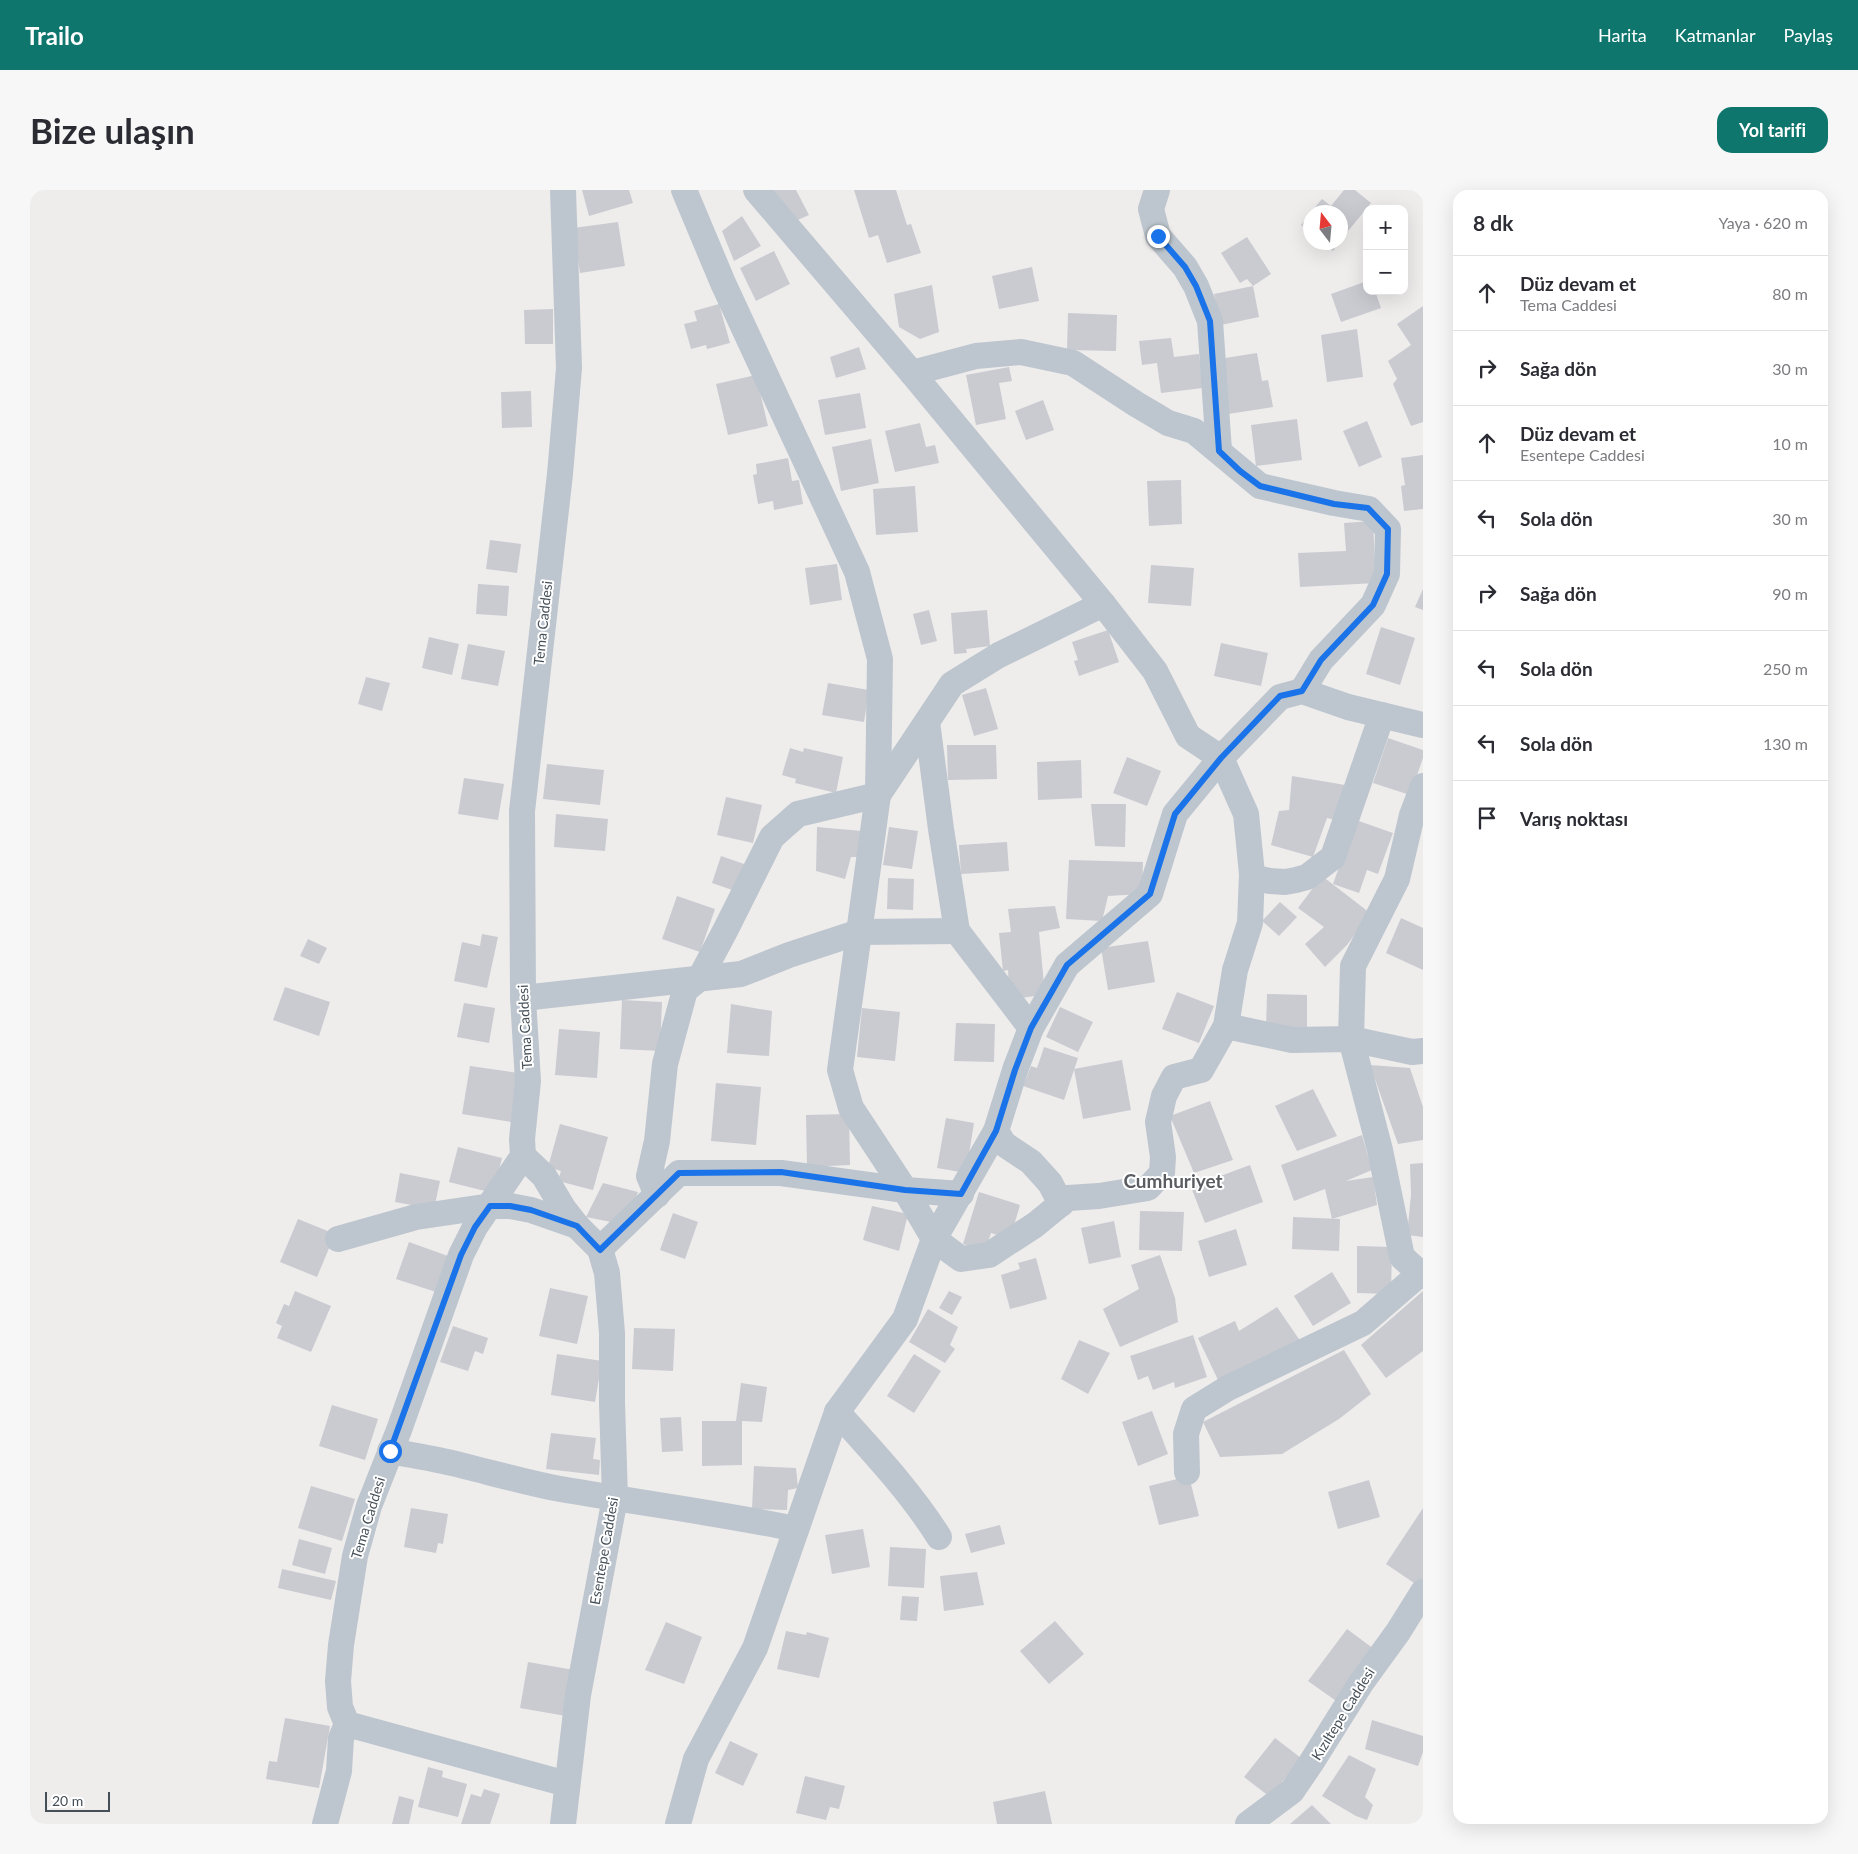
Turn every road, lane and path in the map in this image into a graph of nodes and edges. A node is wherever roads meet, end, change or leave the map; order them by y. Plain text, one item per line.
1 (563, 190) edge
2 (684, 190) edge
3 (756, 190) edge
4 (1157, 190) edge
5 (912, 373) junction
6 (1219, 451) junction
7 (1102, 604) junction
8 (1302, 691) junction
9 (1382, 715) junction
10 (927, 722) junction
11 (1423, 725) edge
12 (1221, 758) junction
13 (1423, 786) edge
14 (878, 795) junction
15 (1252, 877) junction
16 (957, 931) junction
17 (859, 932) junction
18 (700, 978) junction
19 (523, 998) junction
20 (1226, 1026) junction
21 (1031, 1028) junction
22 (1351, 1039) junction
23 (1423, 1052) edge
24 (996, 1131) junction
25 (523, 1156) junction
26 (905, 1190) junction
27 (961, 1194) junction
28 (656, 1195) junction
29 (1061, 1204) junction
30 (490, 1206) junction
31 (577, 1226) junction
32 (338, 1239) dead end
33 (934, 1239) junction
34 (600, 1250) junction
35 (1422, 1274) edge
36 (837, 1412) junction
37 (390, 1451) junction
38 (1187, 1472) dead end
39 (615, 1498) junction
40 (796, 1529) junction
41 (939, 1537) dead end
42 (1423, 1592) edge
43 (347, 1724) junction
44 (567, 1784) junction
45 (325, 1824) edge
46 (562, 1824) edge
47 (678, 1824) edge
48 (1248, 1824) edge

1 - 19 street, Tema Caddesi
2 - 14 street
3 - 5 street
4 - 6 street
5 - 6 street
5 - 7 street
6 - 8 street
7 - 10 street
7 - 12 street
8 - 9 street
8 - 12 street
9 - 11 street
9 - 15 street
10 - 14 street
10 - 16 street
12 - 15 street
12 - 21 street
13 - 22 street
14 - 17 street
14 - 18 street
15 - 20 street
16 - 17 street
16 - 21 street
17 - 18 street
17 - 26 street
18 - 19 street
18 - 28 street
19 - 25 street, Tema Caddesi
20 - 22 street
20 - 29 street
21 - 24 street
22 - 23 street
22 - 35 street
24 - 27 street
24 - 29 street
25 - 30 street, Tema Caddesi
25 - 31 street, Esentepe Caddesi
26 - 27 street
26 - 28 street
26 - 33 street
27 - 33 street
28 - 34 street
29 - 33 street
30 - 31 street
30 - 32 street
30 - 37 street, Tema Caddesi
31 - 34 street, Esentepe Caddesi
33 - 36 street
34 - 39 street, Esentepe Caddesi
35 - 38 street
36 - 40 street
36 - 41 street
37 - 39 street
37 - 43 street, Tema Caddesi
39 - 40 street
39 - 44 street, Esentepe Caddesi
40 - 47 street
42 - 48 street, Kızıltepe Caddesi
43 - 44 street
43 - 45 street
44 - 46 street, Esentepe Caddesi

